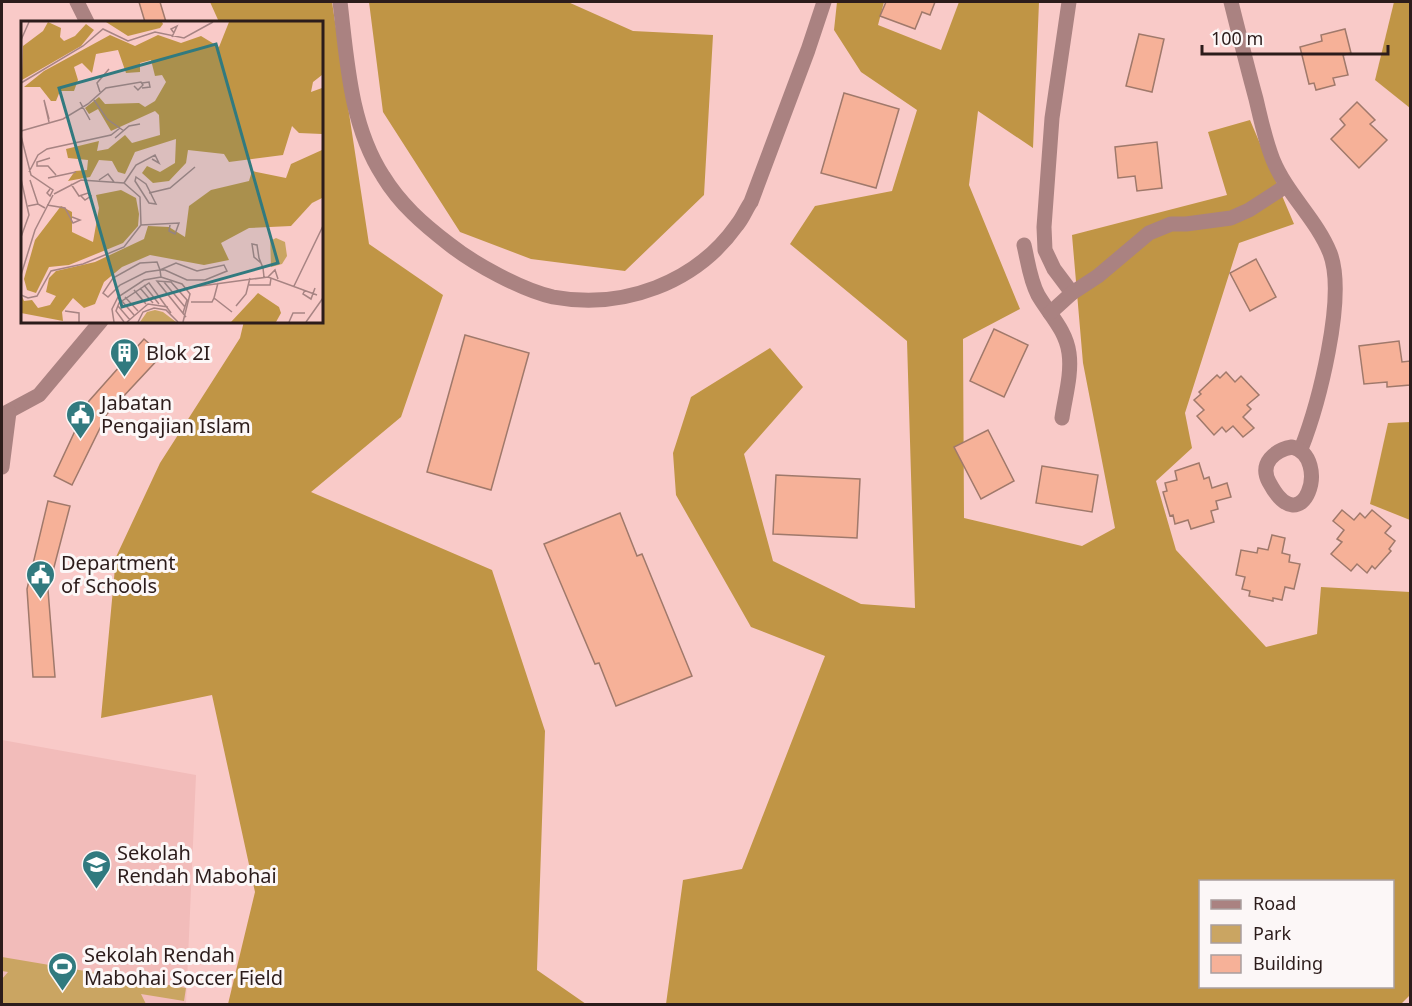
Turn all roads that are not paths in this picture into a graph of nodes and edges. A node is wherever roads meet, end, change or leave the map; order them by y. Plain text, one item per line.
1 (77, 2) edge
2 (340, 2) edge
3 (824, 2) edge
4 (1069, 2) edge
5 (1231, 2) edge
6 (86, 21) edge
7 (1286, 186) junction
8 (1024, 245) dead end
9 (1072, 293) junction
10 (1050, 313) junction
11 (100, 322) edge
12 (5, 414) edge
13 (1062, 418) dead end
14 (1301, 449) dead end
15 (2, 467) edge

1 - 6 street
2 - 3 street
4 - 9 street
5 - 7 street
7 - 9 street
7 - 14 street
8 - 10 street
9 - 10 street
10 - 13 street
11 - 12 street
12 - 15 street

